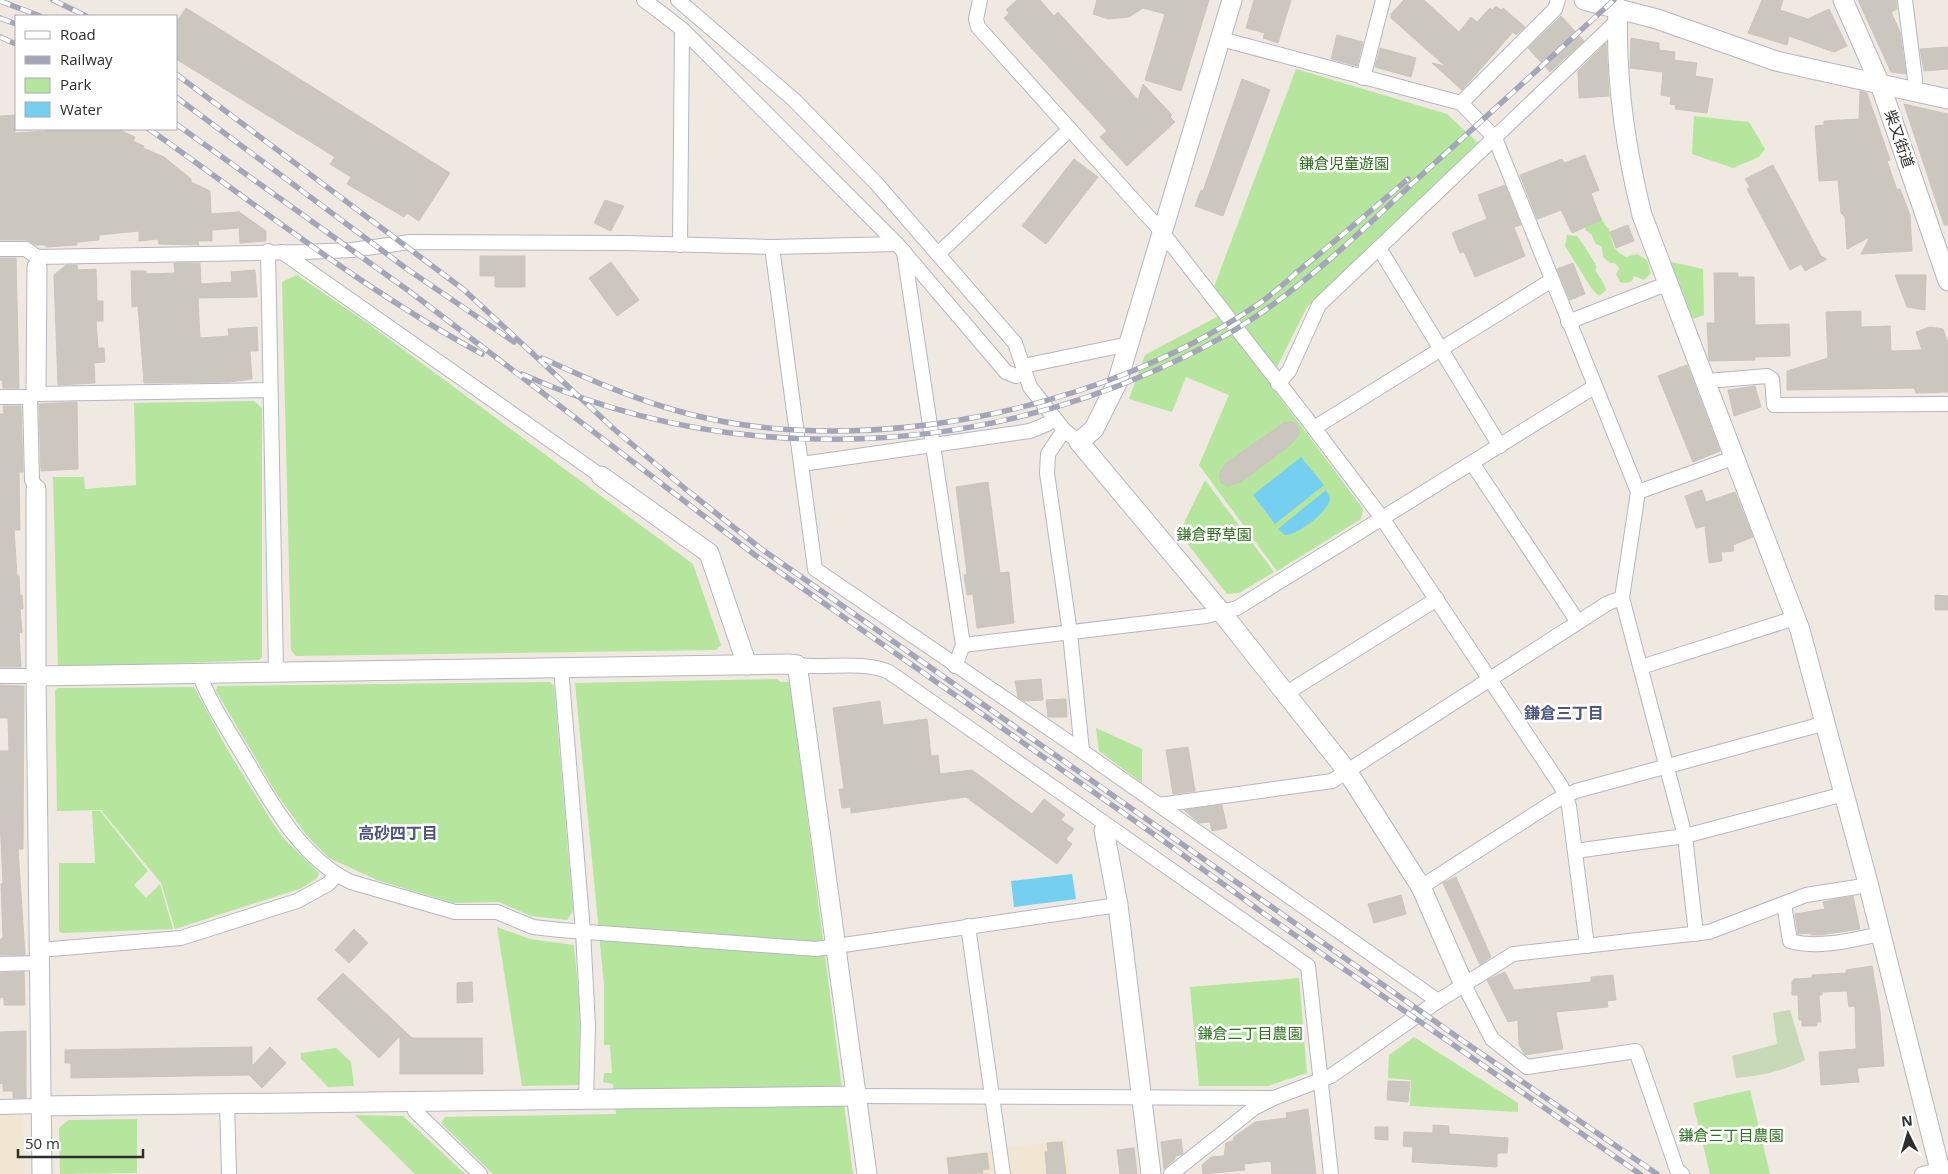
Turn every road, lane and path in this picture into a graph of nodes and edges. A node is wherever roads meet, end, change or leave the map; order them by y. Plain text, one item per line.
1 (644, 0) edge
2 (678, 0) edge
3 (980, 0) edge
4 (1232, 0) edge
5 (1383, 0) edge
6 (1558, 0) edge
7 (1584, 0) edge
8 (1843, 0) edge
9 (1905, 0) edge
10 (1618, 14) junction
11 (682, 29) junction
12 (1221, 39) junction
13 (1363, 78) junction
14 (1880, 84) junction
15 (1913, 91) junction
16 (1948, 99) edge
17 (1461, 103) junction
18 (1070, 129) junction
19 (1494, 138) junction
20 (1162, 232) junction
21 (680, 245) junction
22 (772, 247) junction
23 (900, 248) junction
24 (1379, 248) junction
25 (0, 250) edge
26 (274, 252) junction
27 (939, 252) junction
28 (37, 262) junction
29 (1552, 280) junction
30 (1948, 282) edge
31 (1669, 283) junction
32 (1568, 322) junction
33 (1129, 344) junction
34 (1440, 349) junction
35 (1024, 370) junction
36 (1707, 381) junction
37 (1278, 384) junction
38 (1594, 387) junction
39 (270, 390) junction
40 (34, 394) junction
41 (0, 397) edge
42 (1948, 404) edge
43 (1054, 418) junction
44 (1314, 428) junction
45 (1064, 430) junction
46 (1079, 442) junction
47 (1500, 446) junction
48 (932, 447) junction
49 (1736, 457) junction
50 (1472, 463) junction
51 (802, 464) junction
52 (601, 476) joint
53 (36, 489) joint
54 (1638, 492) junction
55 (1382, 518) junction
56 (1622, 598) junction
57 (1437, 599) junction
58 (1222, 613) junction
59 (1796, 618) junction
60 (1578, 622) junction
61 (1070, 633) junction
62 (962, 645) junction
63 (747, 665) junction
64 (797, 665) junction
65 (955, 666) junction
66 (1640, 667) junction
67 (562, 668) junction
68 (276, 672) junction
69 (199, 673) junction
70 (0, 676) edge
71 (36, 676) junction
72 (1490, 679) junction
73 (1285, 694) junction
74 (1826, 723) junction
75 (1082, 751) junction
76 (1668, 766) junction
77 (1346, 772) junction
78 (1844, 794) junction
79 (1566, 796) junction
80 (1159, 806) junction
81 (1104, 826) junction
82 (1685, 836) junction
83 (1575, 851) junction
84 (337, 875) junction
85 (1868, 883) junction
86 (1421, 887) junction
87 (1784, 904) junction
88 (1118, 905) junction
89 (968, 926) junction
90 (583, 931) junction
91 (1696, 934) junction
92 (1880, 934) junction
93 (837, 945) junction
94 (1587, 946) junction
95 (40, 956) junction
96 (0, 964) edge
97 (1464, 985) junction
98 (1438, 1001) junction
99 (1321, 1080) junction
100 (856, 1096) junction
101 (992, 1097) junction
102 (1142, 1097) junction
103 (1274, 1098) junction
104 (586, 1099) junction
105 (414, 1101) junction
106 (227, 1102) junction
107 (42, 1106) junction
108 (0, 1107) edge
109 (1941, 1172) edge
110 (42, 1174) edge
111 (229, 1174) edge
112 (480, 1174) edge
113 (867, 1174) edge
114 (1003, 1174) edge
115 (1151, 1174) edge
116 (1171, 1174) edge
117 (1331, 1174) edge
118 (1682, 1174) edge
119 (1922, 1174) edge

1 - 11 street
2 - 27 street
3 - 18 street
4 - 12 street
5 - 13 street
6 - 17 street
7 - 10 street
8 - 14 street, 柴又街道
9 - 15 street
10 - 14 street
10 - 19 street
10 - 31 street
11 - 21 street
11 - 23 street
12 - 13 street
12 - 20 street
13 - 17 street
14 - 15 street
14 - 30 street, 柴又街道
15 - 16 street
17 - 19 street
18 - 20 street
18 - 27 street
19 - 24 street
19 - 29 street
20 - 33 street
20 - 37 street
21 - 22 street
21 - 26 street
22 - 23 street
22 - 51 street
23 - 35 street
23 - 48 street
24 - 34 street
24 - 37 street
25 - 28 street
26 - 28 street
26 - 39 street
26 - 52 street
27 - 35 street
28 - 40 street
29 - 32 street
29 - 34 street
31 - 32 street
31 - 36 street
32 - 38 street
33 - 35 street
33 - 46 street
34 - 44 street
34 - 47 street
35 - 43 street
36 - 42 street
36 - 49 street
37 - 44 street
38 - 47 street
38 - 54 street
39 - 40 street
39 - 68 street
40 - 41 street
40 - 53 street
43 - 45 street
43 - 48 street
44 - 55 street
45 - 46 street
45 - 61 street
46 - 58 street
47 - 50 street
48 - 51 street
48 - 62 street
49 - 54 street
49 - 59 street
50 - 55 street
50 - 60 street
51 - 65 street
52 - 63 street
53 - 71 street
54 - 56 street
55 - 57 street
55 - 58 street
56 - 60 street
56 - 66 street
57 - 72 street
57 - 73 street
58 - 61 street
58 - 73 street
59 - 66 street
59 - 74 street
60 - 72 street
61 - 62 street
61 - 75 street
62 - 65 street
63 - 64 street
63 - 67 street
64 - 81 street
64 - 93 street
65 - 75 street
66 - 76 street
67 - 68 street
67 - 90 street
68 - 69 street
69 - 71 street
69 - 84 street
70 - 71 street
71 - 95 street
72 - 77 street
72 - 79 street
73 - 77 street
74 - 76 street
74 - 78 street
75 - 80 street
76 - 79 street
76 - 82 street
77 - 80 street
77 - 86 street
78 - 82 street
78 - 85 street
79 - 83 street
79 - 86 street
80 - 98 street
81 - 88 street
81 - 99 street
82 - 83 street
82 - 91 street
83 - 94 street
84 - 90 street
84 - 95 street
85 - 87 street
85 - 92 street
86 - 97 street
87 - 91 street
87 - 92 street
88 - 89 street
88 - 102 street
89 - 93 street
89 - 101 street
90 - 93 street
90 - 104 street
91 - 94 street
92 - 109 street
93 - 100 street
94 - 97 street
95 - 96 street
95 - 107 street
97 - 98 street
97 - 118 street
98 - 99 street
99 - 103 street
99 - 117 street
100 - 101 street
100 - 104 street
100 - 113 street
101 - 102 street
101 - 114 street
102 - 103 street
102 - 115 street
103 - 116 street
104 - 105 street
105 - 106 street
105 - 112 street
106 - 107 street
106 - 111 street
107 - 108 street
107 - 110 street
109 - 119 street

